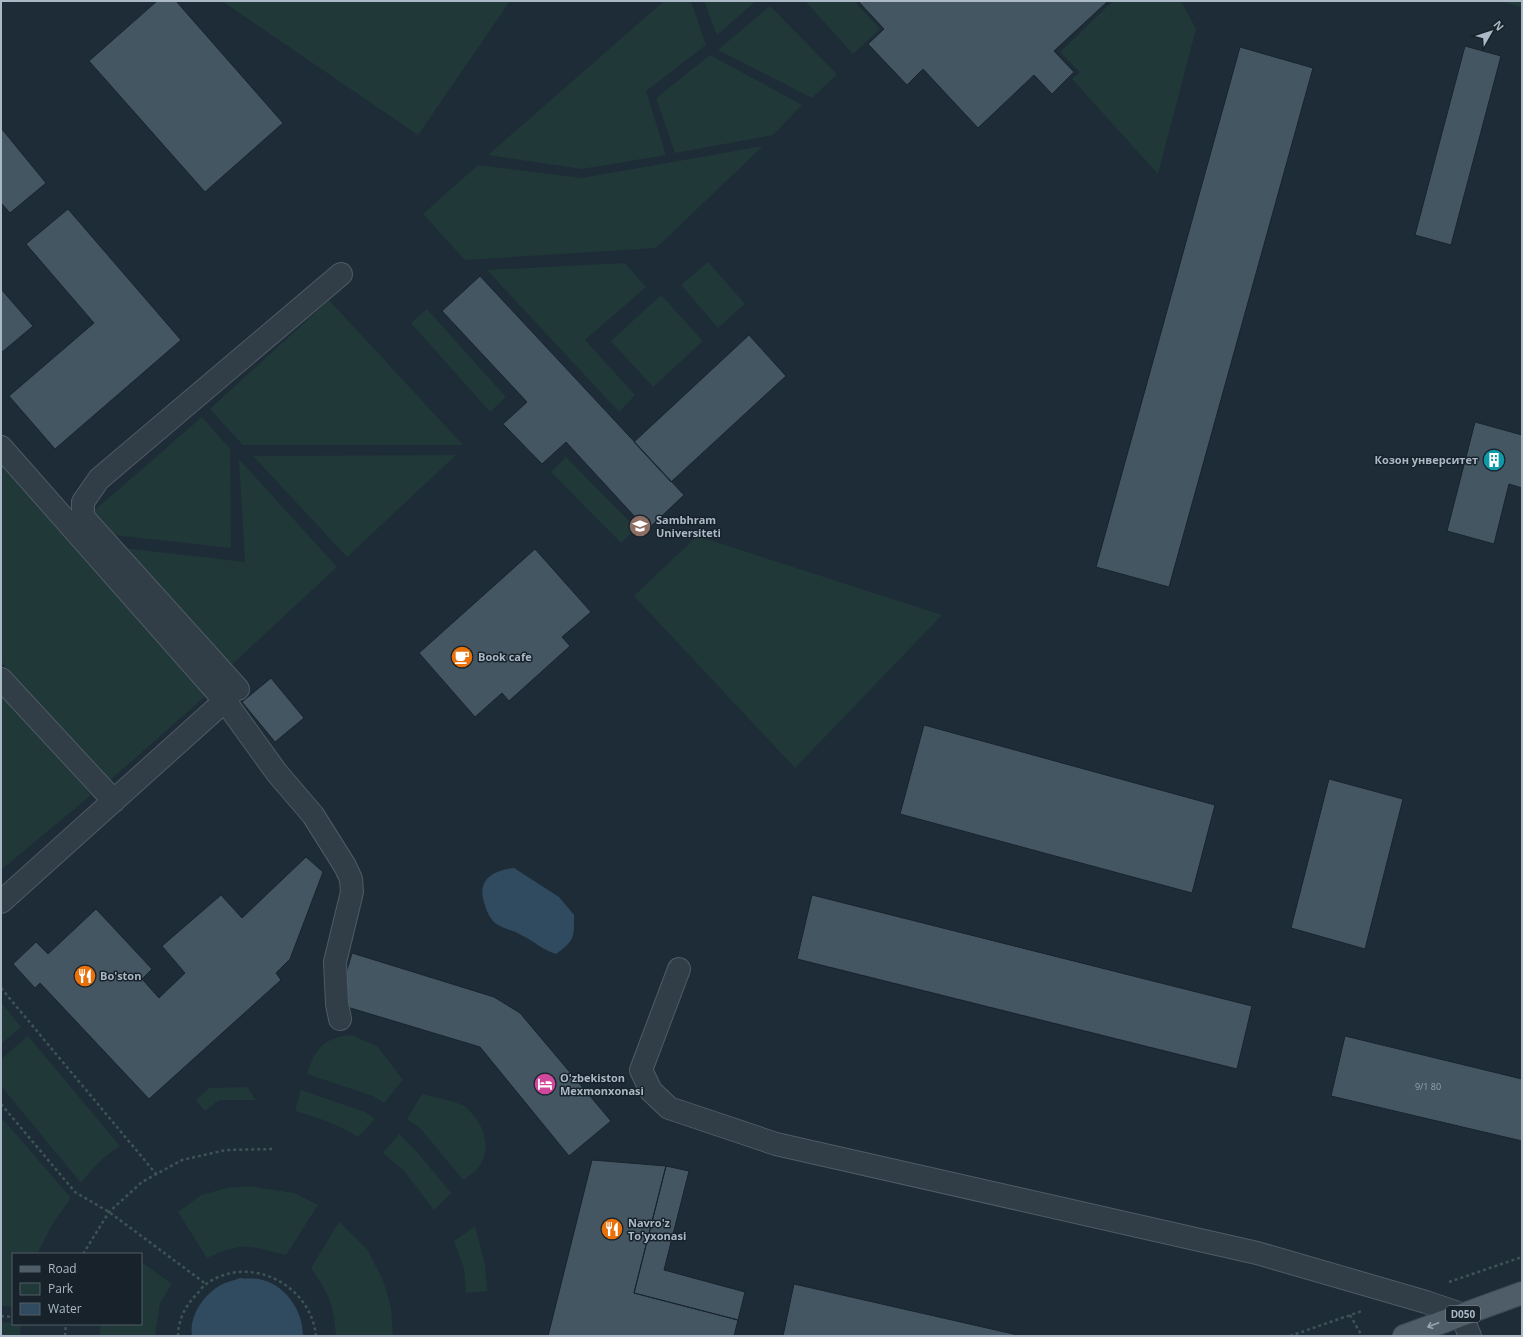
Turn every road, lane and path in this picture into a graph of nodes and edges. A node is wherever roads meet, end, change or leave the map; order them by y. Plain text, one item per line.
1 (341, 274) dead end
2 (1, 448) edge
3 (1, 679) edge
4 (230, 696) junction
5 (114, 801) junction
6 (1, 902) edge
7 (679, 969) dead end
8 (1, 988) edge
9 (340, 1019) dead end
10 (1, 1106) edge
11 (272, 1150) dead end
12 (157, 1175) junction
13 (109, 1212) junction
14 (84, 1253) edge
15 (206, 1284) junction
16 (1522, 1293) edge
17 (1462, 1314) junction
18 (1350, 1315) dead end
19 (1, 1316) edge
20 (12, 1317) edge
21 (66, 1325) edge
22 (65, 1336) edge
23 (178, 1336) edge
24 (316, 1336) edge
25 (1362, 1336) edge
26 (1404, 1336) edge
27 (1470, 1336) edge

1 - 4 lane
2 - 4 lane
3 - 5 lane
4 - 5 lane
4 - 9 lane
5 - 6 lane
7 - 17 lane
8 - 12 path
10 - 13 path
11 - 12 path
12 - 13 path
13 - 14 path
13 - 15 path
15 - 23 path
15 - 24 path
16 - 17 main road, D050
17 -> 26 main road, D050
17 - 27 lane
18 - 25 path
19 - 20 path
21 - 22 path

